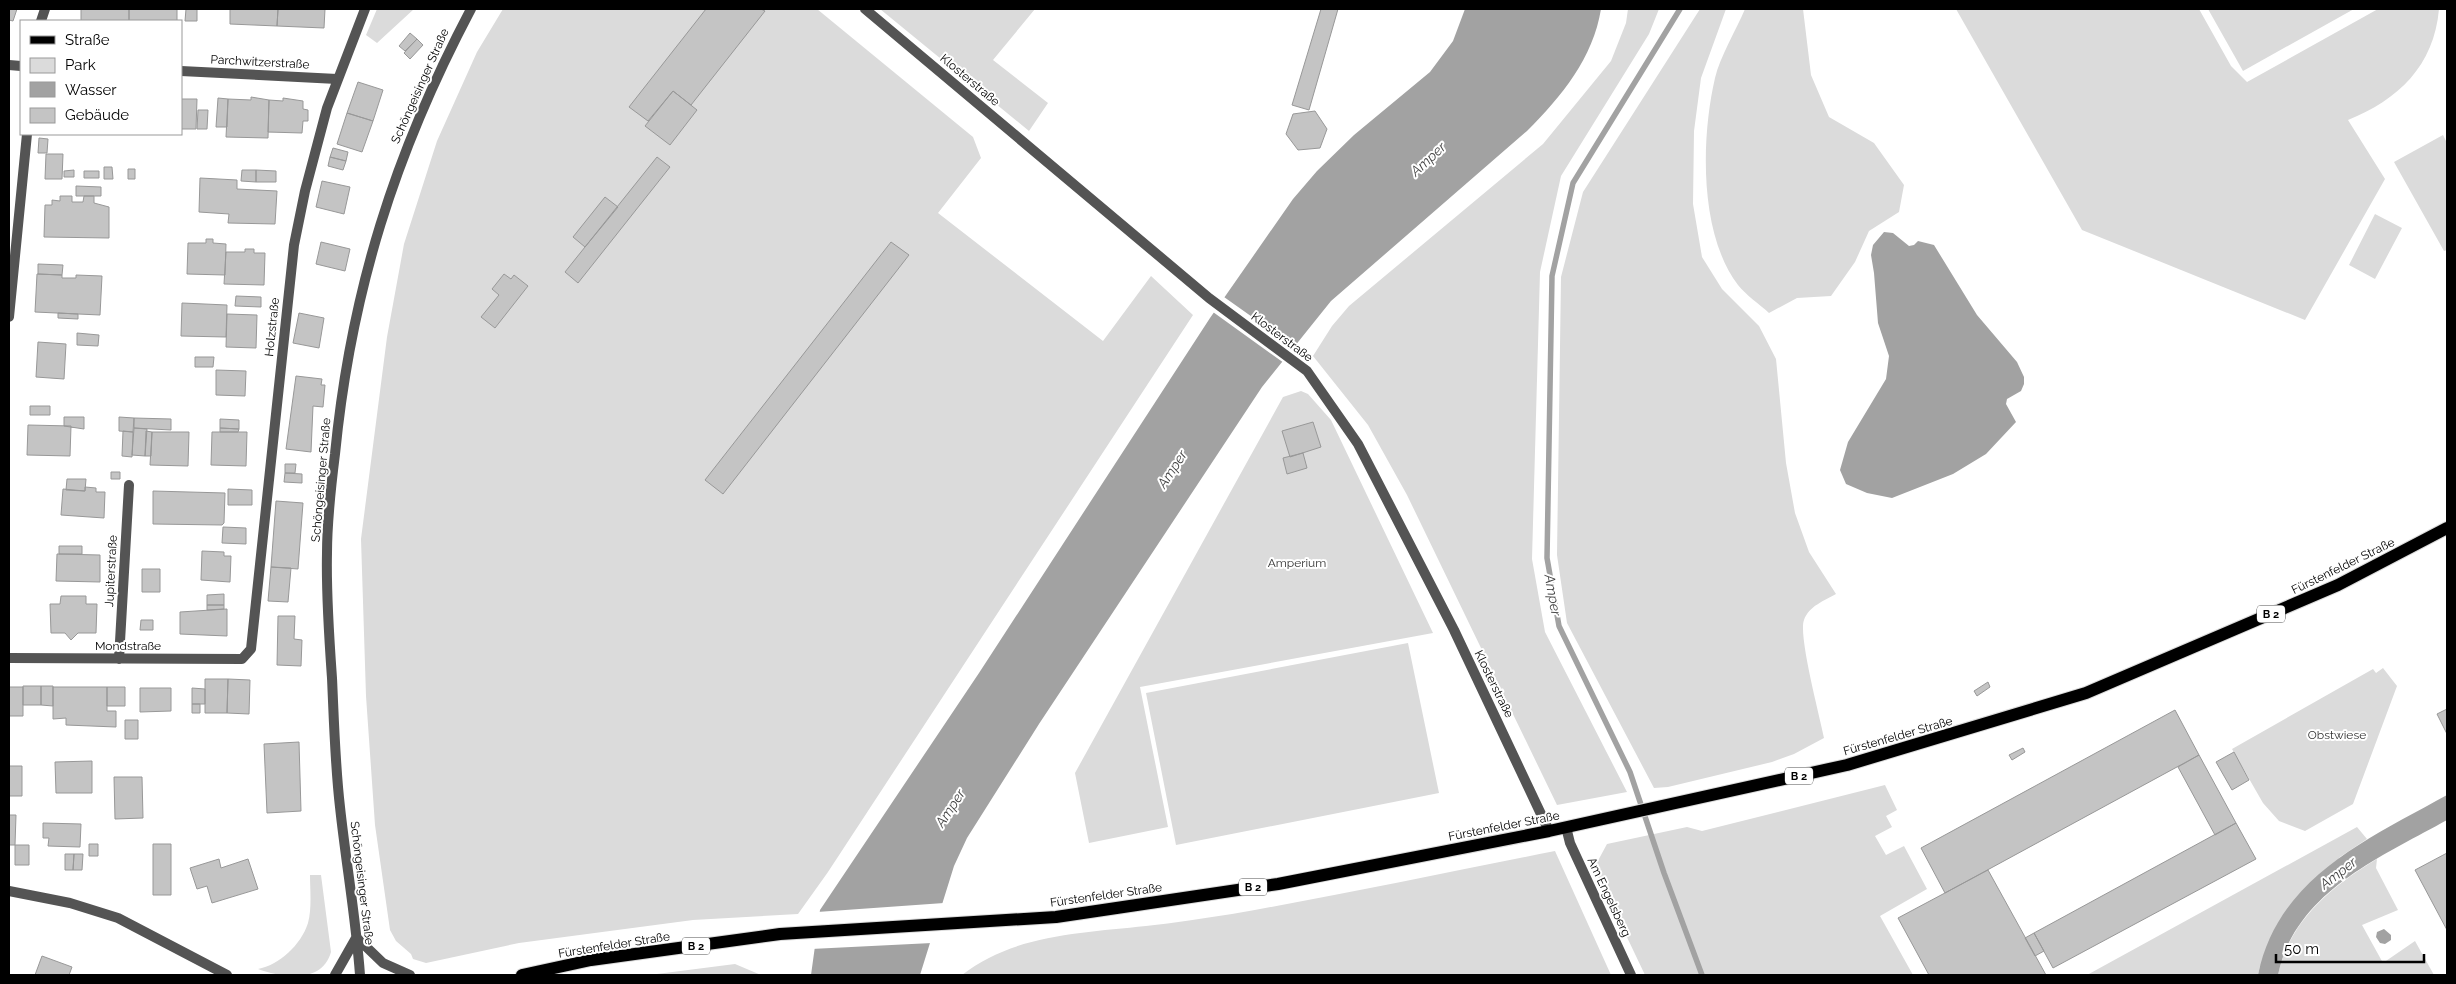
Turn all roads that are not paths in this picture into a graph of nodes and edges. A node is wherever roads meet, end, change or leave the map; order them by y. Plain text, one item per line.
1 (365, 9) edge
2 (470, 9) edge
3 (865, 9) edge
4 (182, 71) edge
5 (337, 79) junction
6 (27, 135) edge
7 (9, 317) edge
8 (129, 485) dead end
9 (2447, 528) edge
10 (247, 656) joint
11 (9, 658) edge
12 (118, 659) junction
13 (1566, 828) junction
14 (1549, 831) junction
15 (9, 891) edge
16 (357, 938) junction
17 (227, 975) edge
18 (336, 975) edge
19 (360, 975) edge
20 (410, 975) edge
21 (525, 975) edge
22 (1631, 975) edge

1 - 5 street, Holzstraße
2 - 16 street, Schöngeisinger Straße
3 - 14 street, Klosterstraße
4 - 5 street, Parchwitzerstraße
5 - 10 street, Holzstraße
6 - 7 street
8 - 12 street, Jupiterstraße
9 - 13 main road, Fürstenfelder Straße / B 2
10 - 12 street, Mondstraße
11 - 12 street, Mondstraße
13 - 14 main road, Fürstenfelder Straße / B 2
13 - 22 street, Am Engelsberg
14 - 21 main road, Fürstenfelder Straße / B 2
15 - 17 street
16 - 18 street
16 - 19 street, Schöngeisinger Straße
16 - 20 street

